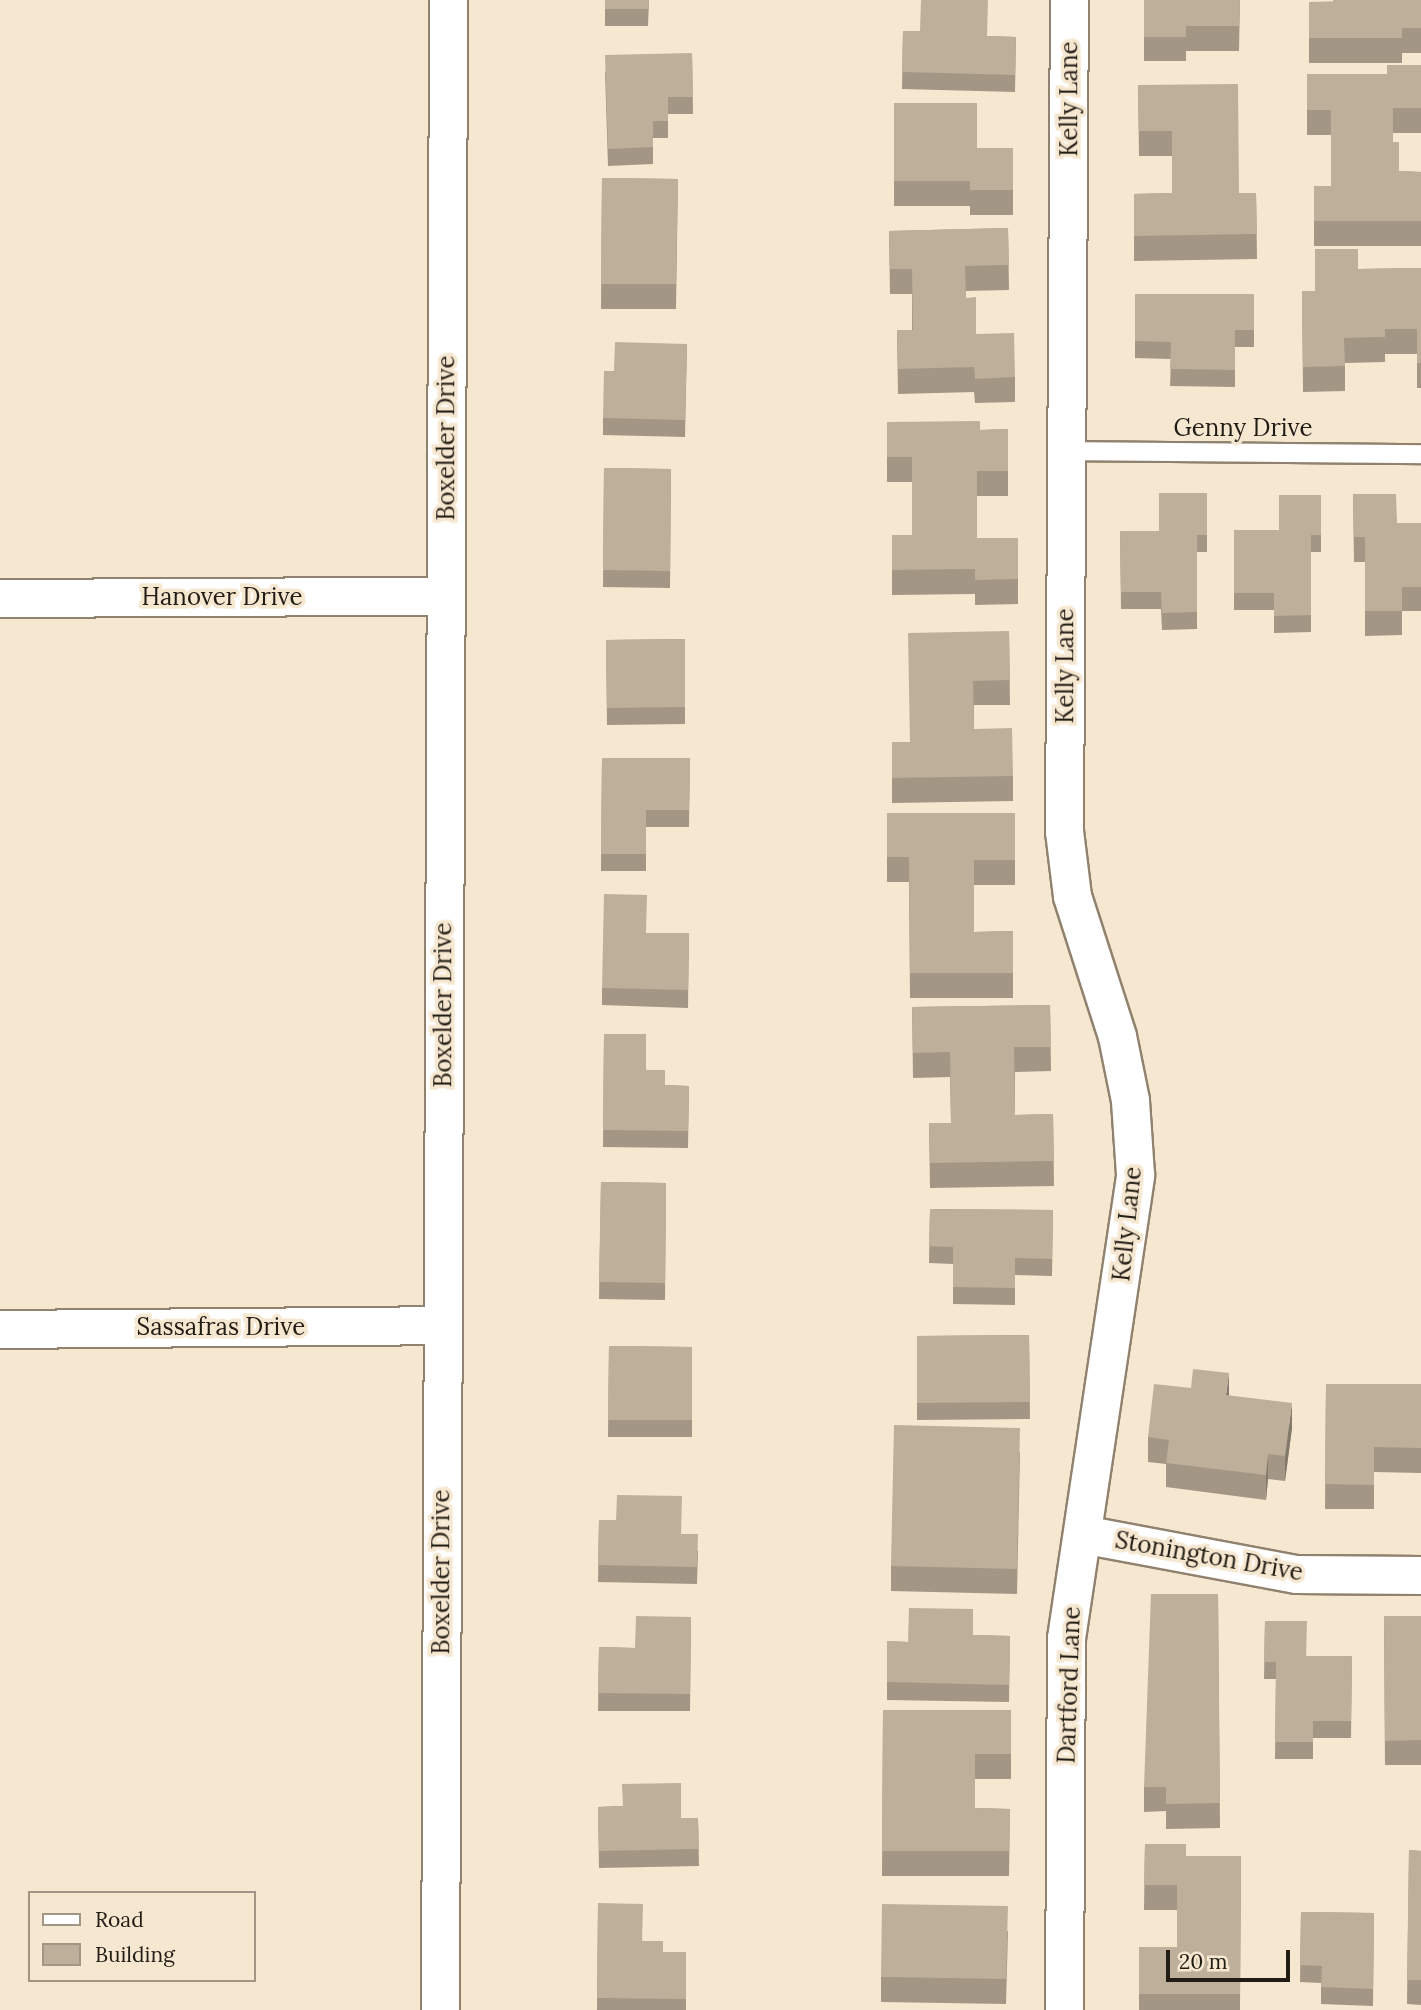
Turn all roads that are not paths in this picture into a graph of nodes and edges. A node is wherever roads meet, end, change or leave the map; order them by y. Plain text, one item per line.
1 (448, 0) edge
2 (1069, 0) edge
3 (1066, 452) junction
4 (1421, 454) edge
5 (445, 596) junction
6 (0, 598) edge
7 (1115, 1322) joint
8 (442, 1325) junction
9 (0, 1329) edge
10 (1082, 1534) junction
11 (1421, 1575) edge
12 (440, 2010) edge
13 (1064, 2010) edge

1 - 5 street, Boxelder Drive
2 - 3 street, Kelly Lane
3 - 4 lane, Genny Drive
3 - 7 street, Kelly Lane
5 - 6 street, Hanover Drive
5 - 8 street, Boxelder Drive
7 - 10 street, Dartford Lane
8 - 9 street, Sassafras Drive
8 - 12 street, Boxelder Drive
10 - 11 street, Stonington Drive
10 - 13 street, Dartford Lane

